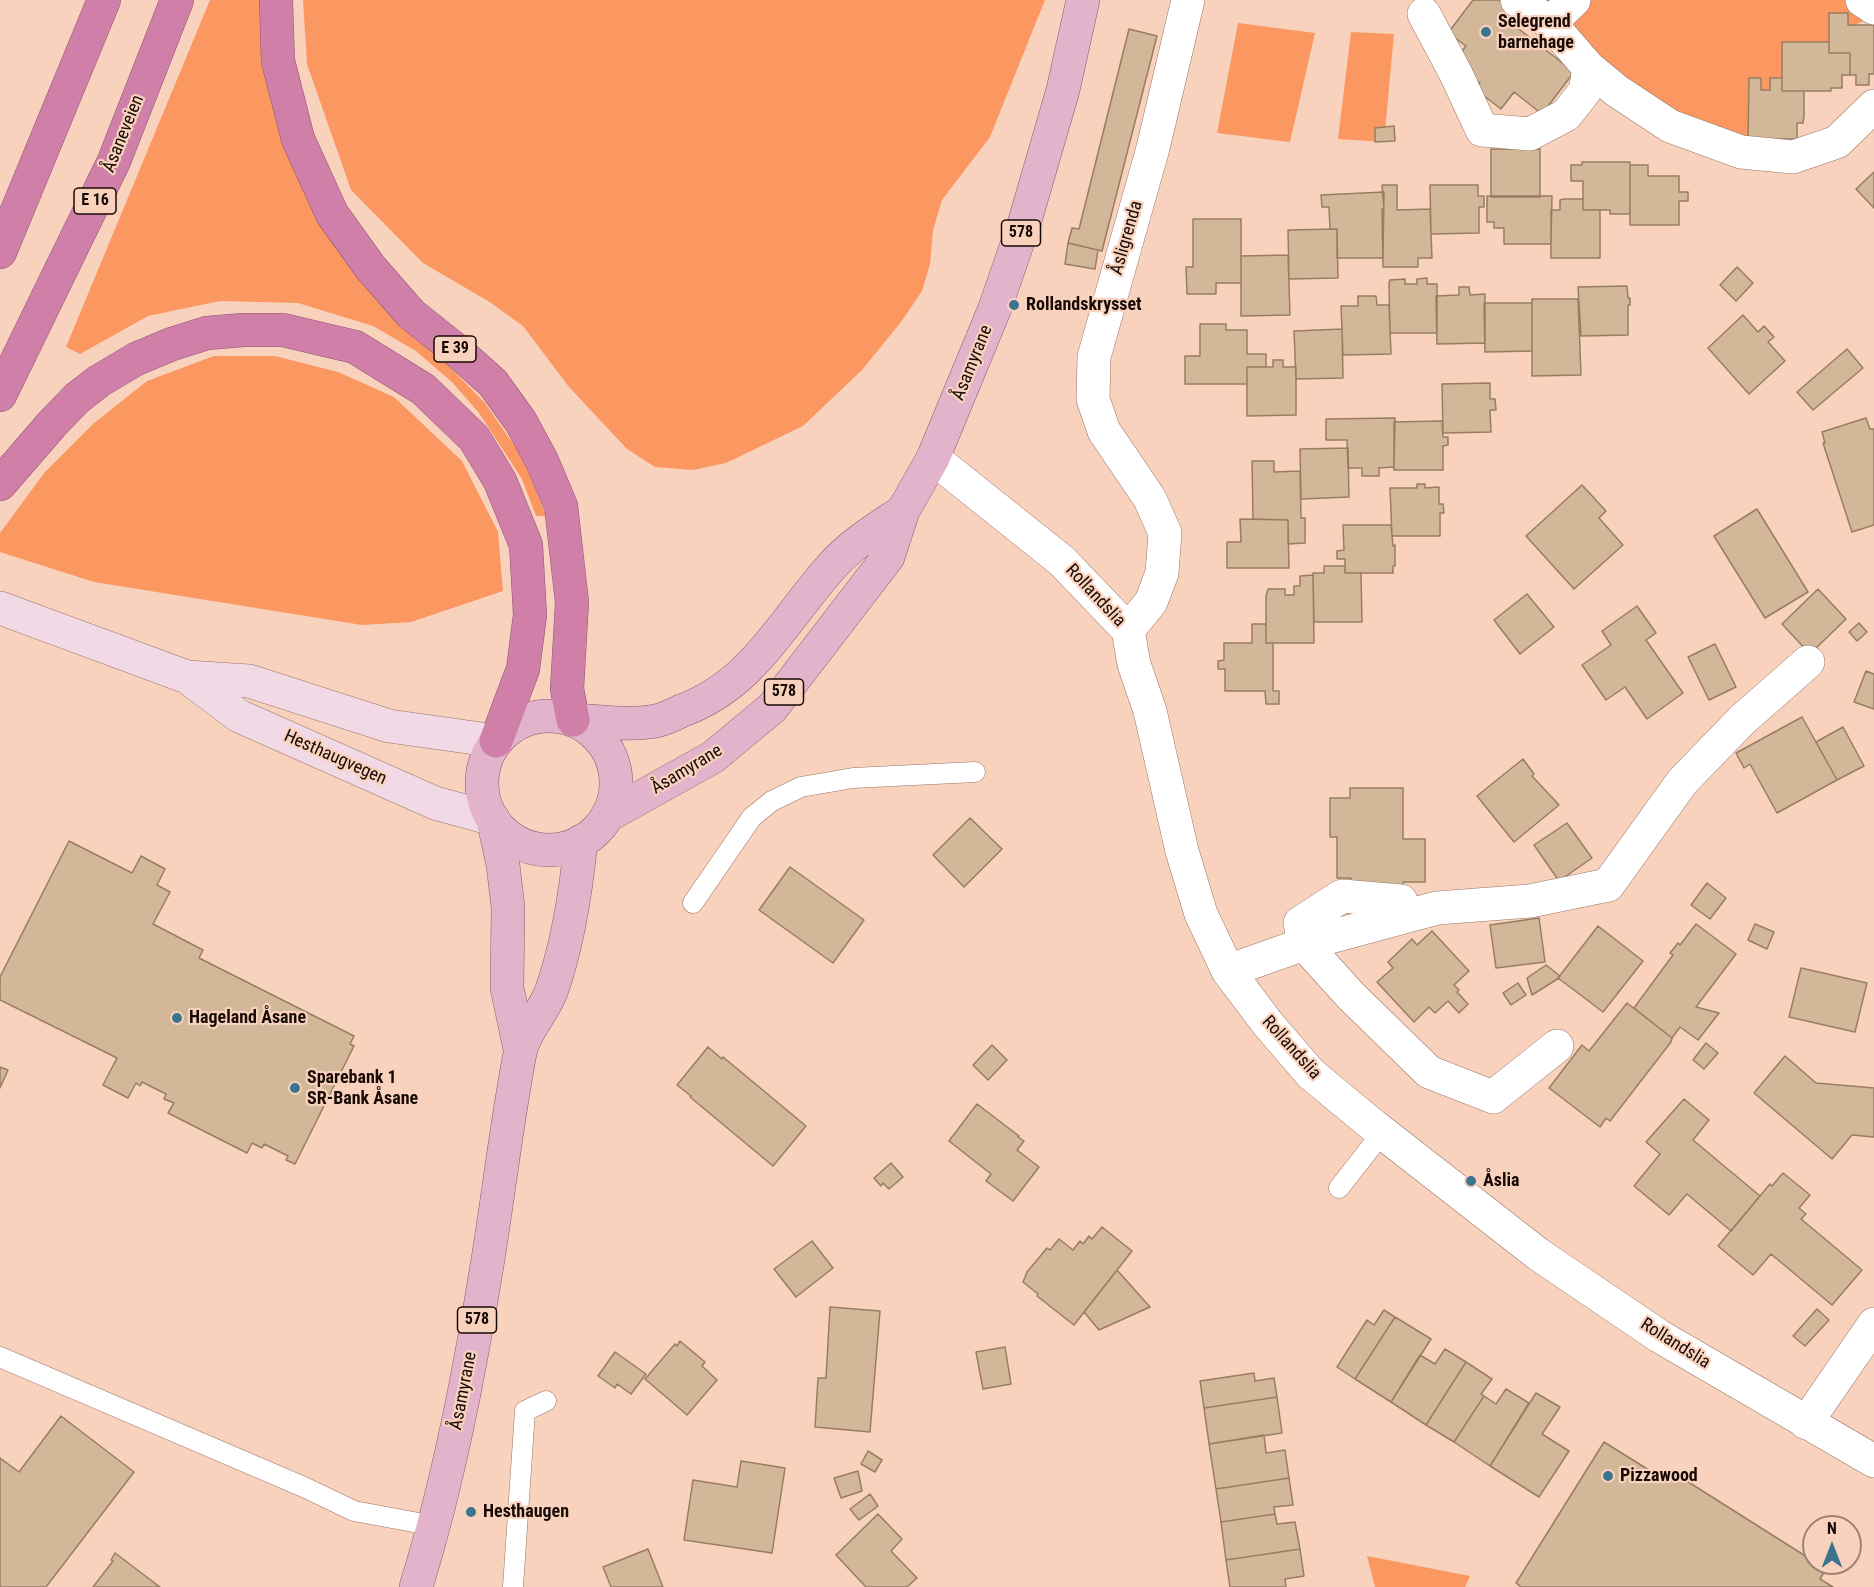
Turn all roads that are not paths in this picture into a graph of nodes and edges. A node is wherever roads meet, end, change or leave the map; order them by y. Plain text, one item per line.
1 (104, 0) edge
2 (177, 0) edge
3 (276, 0) edge
4 (1083, 0) edge
5 (1188, 0) edge
6 (1517, 0) edge
7 (1574, 0) edge
8 (1862, 0) edge
9 (1874, 8) edge
10 (1424, 14) dead end
11 (1550, 23) junction
12 (1589, 68) junction
13 (1874, 106) edge
14 (1, 249) edge
15 (0, 395) edge
16 (933, 458) junction
17 (0, 484) edge
18 (903, 511) junction
19 (14, 614) edge
20 (1128, 630) junction
21 (1808, 663) dead end
22 (187, 677) junction
23 (573, 720) junction
24 (496, 741) junction
25 (975, 772) dead end
26 (607, 816) junction
27 (493, 819) junction
28 (581, 841) junction
29 (1401, 901) dead end
30 (693, 903) dead end
31 (1304, 944) junction
32 (1228, 970) junction
33 (1557, 1046) dead end
34 (520, 1049) junction
35 (1382, 1132) junction
36 (1340, 1188) dead end
37 (1874, 1324) edge
38 (0, 1357) edge
39 (546, 1401) dead end
40 (1806, 1423) junction
41 (1874, 1461) edge
42 (435, 1526) junction
43 (416, 1587) edge
44 (513, 1587) edge

1 - 14 highway
2 - 15 highway, Åsaneveien / E 16
3 - 23 highway, E 39
4 - 16 main road, Åsamyrane / 578
5 - 20 street, Åsligrenda
6 - 11 street
7 - 11 street
8 - 9 street
10 - 12 street
11 - 12 street
12 - 13 street
16 - 18 main road, Åsamyrane / 578
16 - 20 street, Rollandslia
17 - 24 highway
18 - 23 main road, Åsamyrane / 578
18 - 26 main road, Åsamyrane / 578
19 - 22 main road, Hesthaugvegen
20 - 32 street, Rollandslia
21 - 31 street
22 - 24 main road, Hesthaugvegen
22 - 27 main road, Hesthaugvegen
23 - 24 main road, 578
23 - 26 main road, 578
24 - 27 main road, 578
25 - 30 lane
26 - 28 main road, 578
27 - 28 main road, 578
27 - 34 main road, Åsamyrane / 578
28 - 34 main road, Åsamyrane / 578
29 - 31 street
31 - 32 street
31 - 33 street
32 - 35 street, Rollandslia
34 - 42 main road, Åsamyrane / 578
35 - 36 lane
35 - 40 street, Rollandslia
37 - 40 street
38 - 42 lane
39 - 44 lane
40 - 41 street, Rollandslia
42 - 43 main road, Åsamyrane / 578

